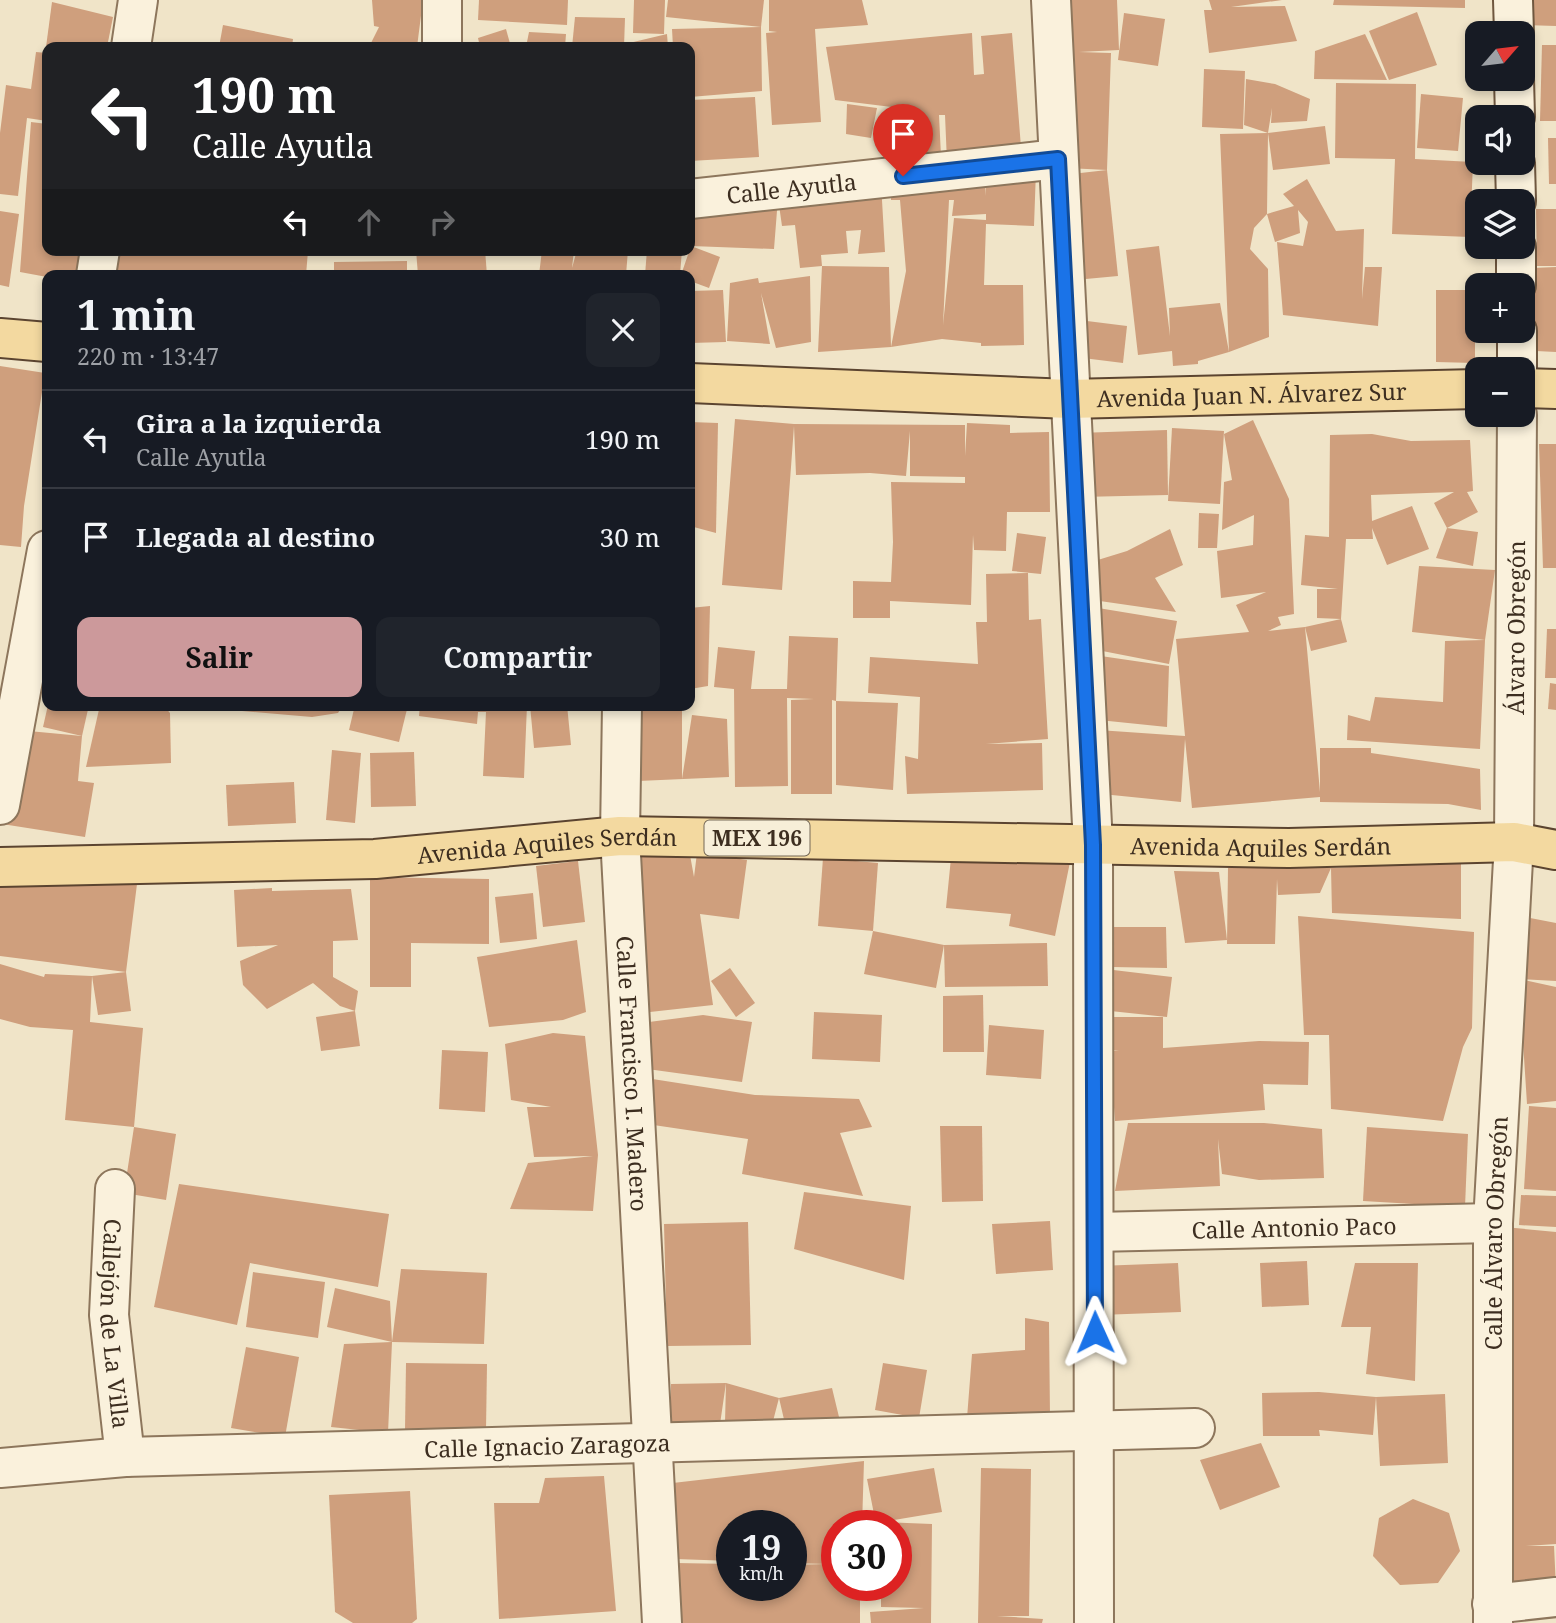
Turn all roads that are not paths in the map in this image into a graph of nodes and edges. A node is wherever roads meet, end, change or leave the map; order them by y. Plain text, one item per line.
1 (138, 0) edge
2 (1051, 0) edge
3 (1513, 0) edge
4 (1514, 21) edge
5 (132, 42) edge
6 (1058, 159) junction
7 (695, 199) edge
8 (0, 338) edge
9 (42, 342) edge
10 (695, 383) edge
11 (1535, 388) edge
12 (1465, 389) edge
13 (1556, 389) edge
14 (1069, 399) junction
15 (1517, 427) edge
16 (42, 578) edge
17 (622, 711) edge
18 (0, 806) edge
19 (620, 836) junction
20 (1514, 842) junction
21 (1093, 845) junction
22 (1556, 850) edge
23 (0, 867) edge
24 (115, 1189) dead end
25 (1493, 1223) junction
26 (1094, 1232) junction
27 (1195, 1428) dead end
28 (1096, 1432) junction
29 (651, 1444) junction
30 (125, 1457) junction
31 (0, 1468) edge
32 (1556, 1597) edge
33 (1492, 1614) edge
34 (662, 1623) edge
35 (1094, 1623) edge

1 - 5 street
2 - 6 street
3 - 4 street
6 - 7 street, Calle Ayutla
6 - 14 street
8 - 9 main road
10 - 14 main road, Avenida Juan N. Álvarez Sur
11 - 13 main road
12 - 14 main road, Avenida Juan N. Álvarez Sur
14 - 21 street
15 - 20 street, Álvaro Obregón
16 - 18 street
17 - 19 street, Calle Francisco I. Madero
19 - 21 main road, Avenida Aquiles Serdán / MEX 196
19 - 23 main road, Avenida Aquiles Serdán / MEX 196
19 - 29 street, Calle Francisco I. Madero
20 - 21 main road, Avenida Aquiles Serdán / MEX 196
20 - 22 main road, MEX 196
20 - 25 street, Calle Álvaro Obregón
21 - 26 street
24 - 30 street, Callejón de La Villa
25 - 26 street, Calle Antonio Paco
25 - 33 street, Calle Álvaro Obregón
26 - 28 street
27 - 28 street, Calle Ignacio Zaragoza
28 - 29 street, Calle Ignacio Zaragoza
28 - 35 street
29 - 30 street, Calle Ignacio Zaragoza
29 - 34 street, Calle Francisco I. Madero
30 - 31 street, Calle Ignacio Zaragoza
32 - 33 street

